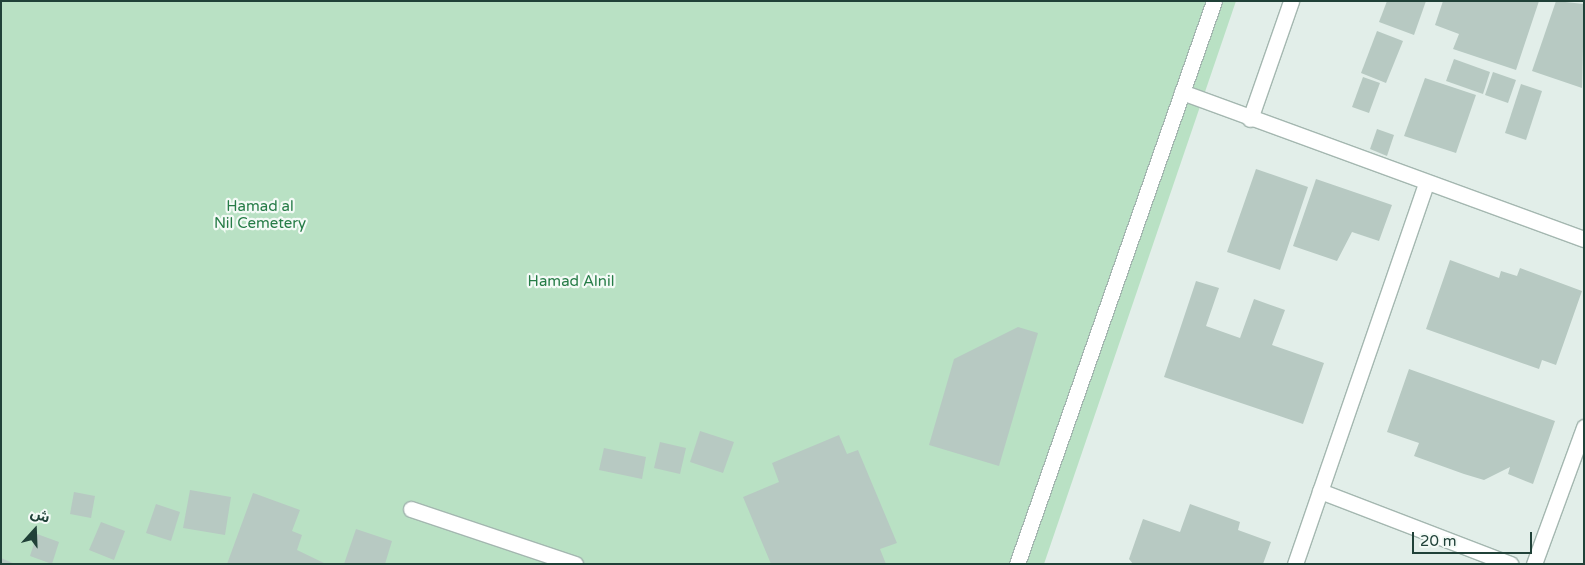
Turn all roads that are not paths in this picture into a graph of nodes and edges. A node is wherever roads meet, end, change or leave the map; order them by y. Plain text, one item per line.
1 (1214, 1) edge
2 (1291, 1) edge
3 (1182, 92) junction
4 (1250, 119) junction
5 (1426, 184) junction
6 (1584, 239) edge
7 (1584, 427) edge
8 (1320, 491) junction
9 (411, 509) dead end
10 (575, 564) edge
11 (1016, 564) edge
12 (1294, 564) edge
13 (1510, 564) edge
14 (1534, 564) edge

1 - 3 street
2 - 4 street
3 - 4 street
3 - 11 street
4 - 5 street
5 - 6 street
5 - 8 street
7 - 14 street
8 - 12 street
8 - 13 street
9 - 10 street

